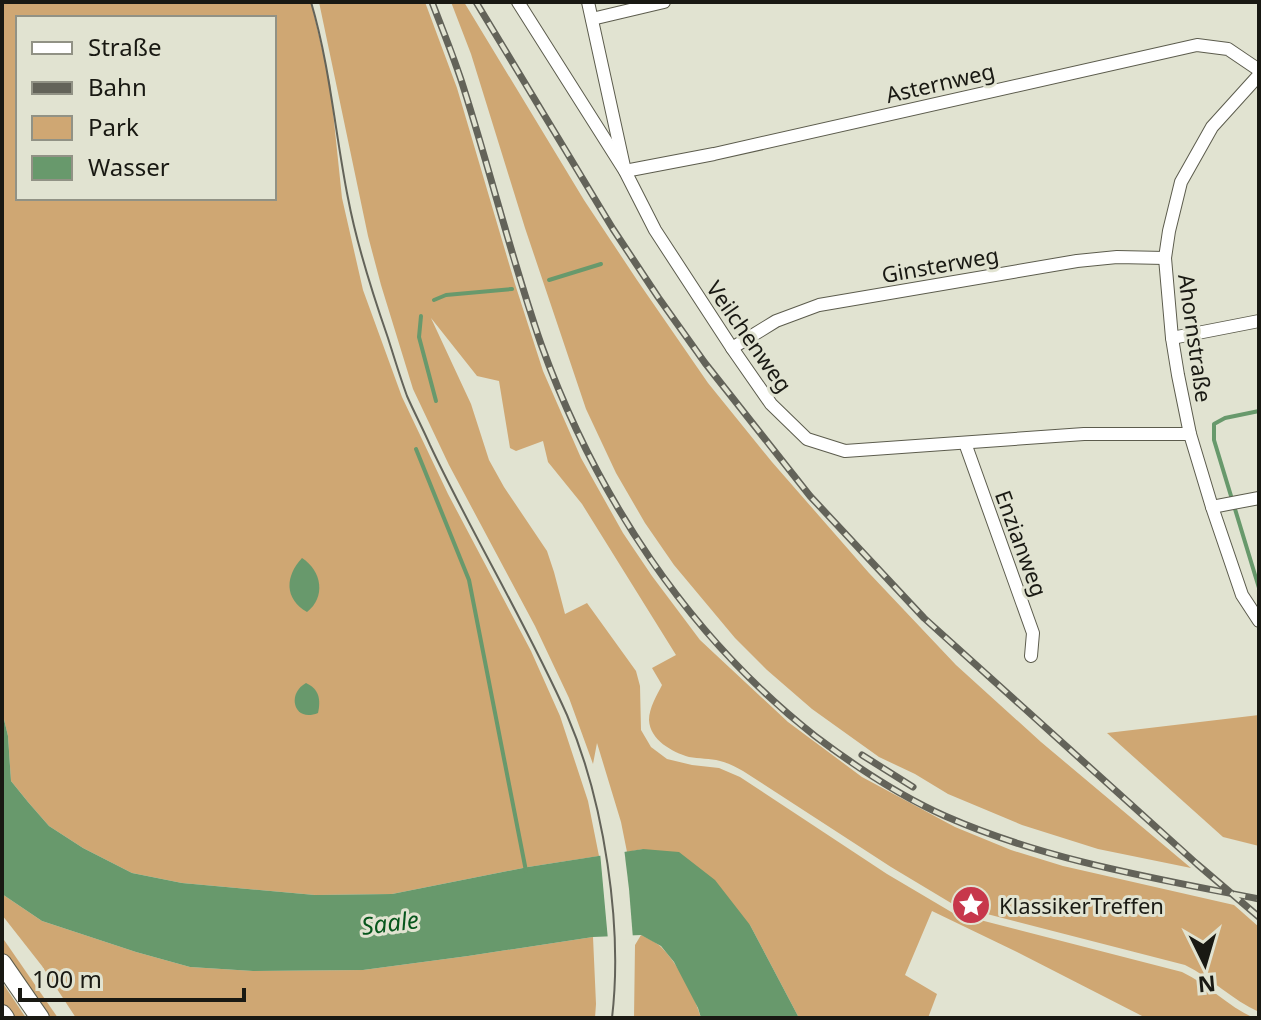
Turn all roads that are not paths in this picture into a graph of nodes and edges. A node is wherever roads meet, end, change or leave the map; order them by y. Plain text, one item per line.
1 (518, 2) edge
2 (588, 2) edge
3 (664, 2) edge
4 (592, 19) junction
5 (1259, 72) edge
6 (625, 171) junction
7 (1165, 258) junction
8 (1259, 321) edge
9 (1172, 338) junction
10 (732, 348) junction
11 (1190, 434) junction
12 (965, 443) junction
13 (1259, 498) edge
14 (1212, 507) junction
15 (1259, 621) edge
16 (1031, 656) dead end
17 (2, 963) edge
18 (40, 1018) edge

1 - 6 street, Veilchenweg
2 - 4 street
3 - 4 street
4 - 6 street
5 - 6 street, Asternweg
5 - 7 street, Ahornstraße
6 - 10 street, Veilchenweg
7 - 9 street, Ahornstraße
7 - 10 street, Ginsterweg
8 - 9 street
9 - 11 street, Ahornstraße
10 - 12 street, Veilchenweg
11 - 12 street, Veilchenweg
11 - 14 street, Ahornstraße
12 - 16 street, Enzianweg
13 - 14 street
14 - 15 street, Ahornstraße
17 - 18 main road

